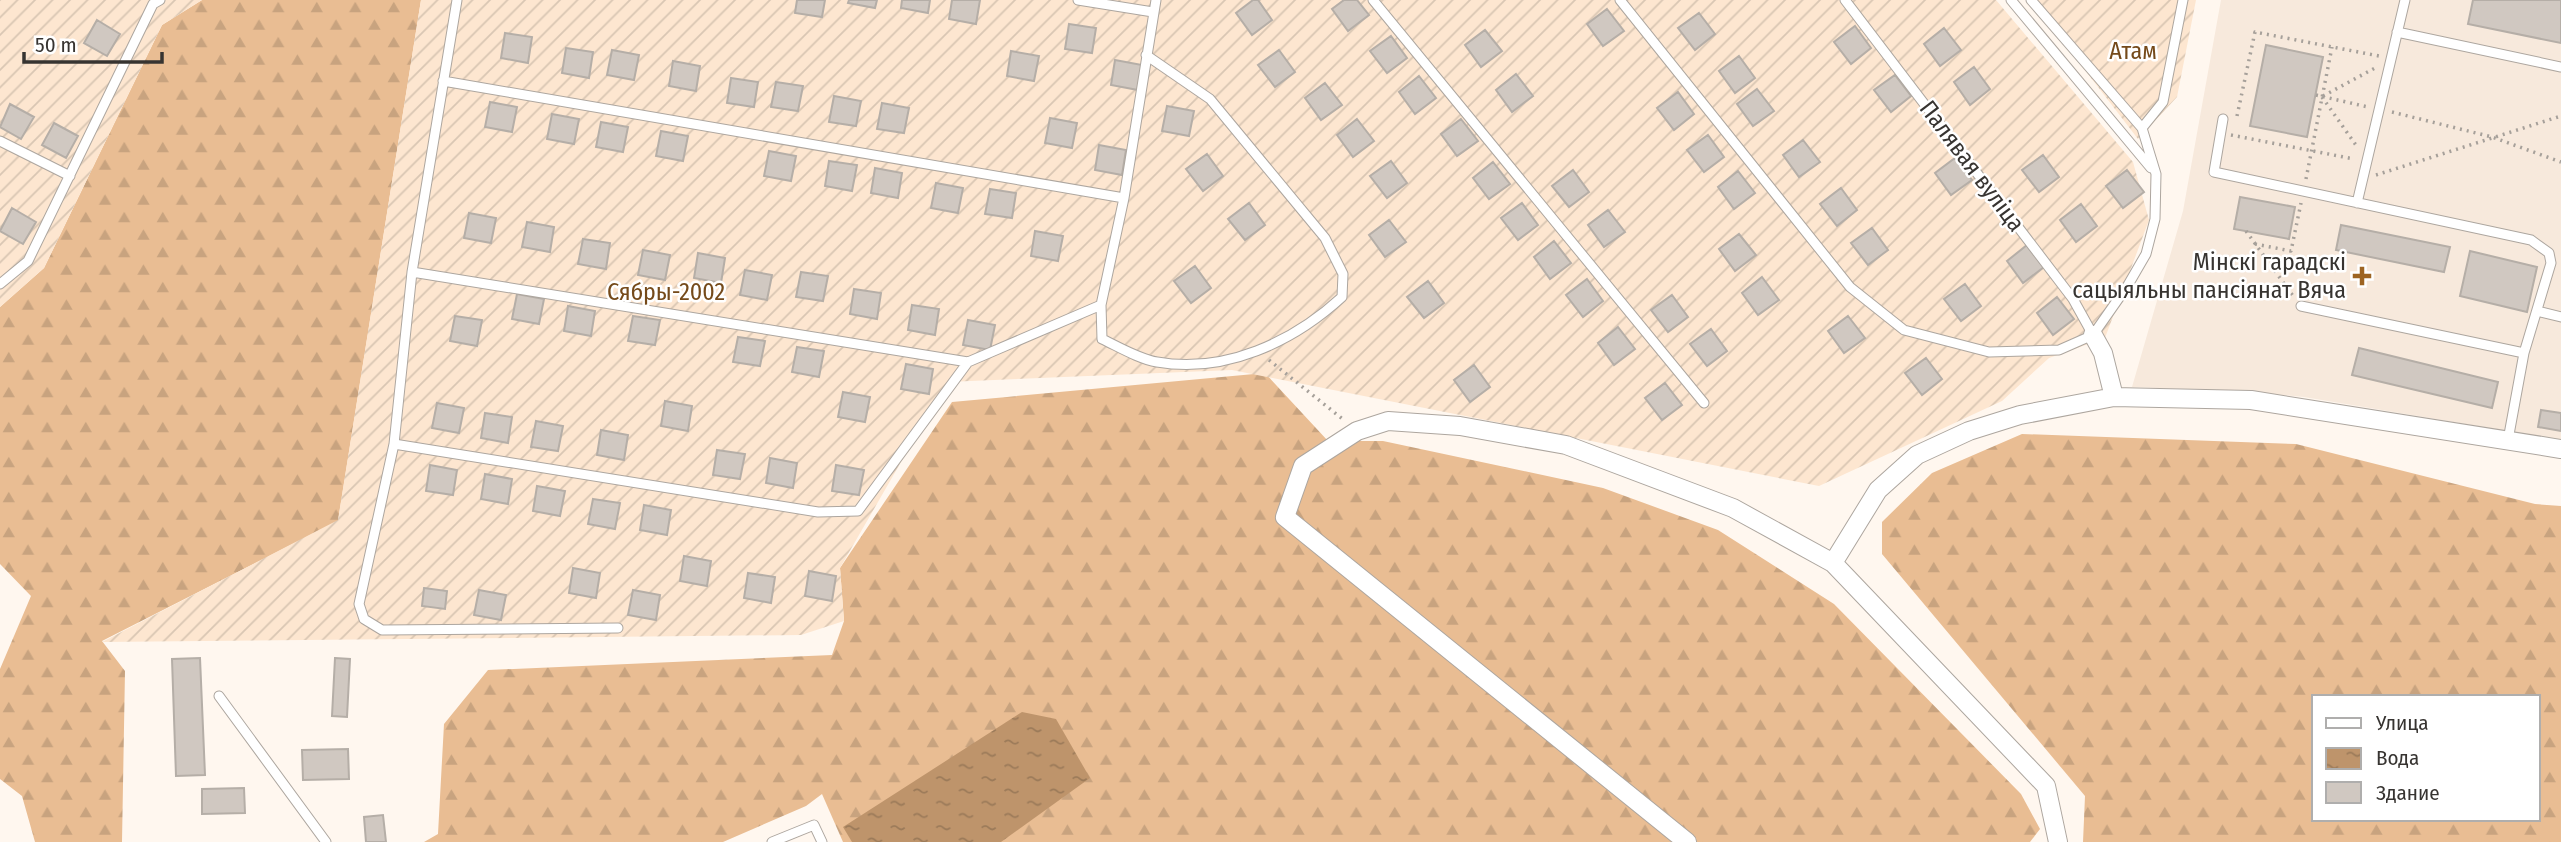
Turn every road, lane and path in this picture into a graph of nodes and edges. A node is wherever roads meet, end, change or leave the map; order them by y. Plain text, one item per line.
1 (457, 0) edge
2 (1078, 0) edge
3 (1156, 0) edge
4 (1373, 0) edge
5 (1620, 0) edge
6 (1844, 0) edge
7 (2011, 0) edge
8 (2031, 0) edge
9 (2183, 0) edge
10 (2404, 0) edge
11 (153, 1) edge
12 (1153, 12) junction
13 (2398, 32) junction
14 (2332, 47) junction
15 (1146, 55) junction
16 (2392, 58) junction
17 (2561, 68) edge
18 (443, 81) junction
19 (2316, 95) dead end
20 (2322, 97) junction
21 (2379, 109) junction
22 (2561, 116) edge
23 (2223, 119) dead end
24 (2141, 128) junction
25 (2221, 133) junction
26 (2233, 136) junction
27 (2492, 137) junction
28 (0, 141) edge
29 (2312, 151) junction
30 (2367, 162) junction
31 (2561, 162) edge
32 (2156, 174) junction
33 (70, 177) junction
34 (2363, 179) junction
35 (2304, 192) junction
36 (1124, 198) junction
37 (2357, 203) junction
38 (2246, 231) dead end
39 (2255, 244) junction
40 (2556, 263) edge
41 (412, 272) junction
42 (0, 284) edge
43 (1101, 305) junction
44 (2301, 306) joint
45 (2537, 312) junction
46 (2561, 317) edge
47 (2093, 335) junction
48 (1259, 352) junction
49 (2524, 353) junction
50 (968, 362) junction
51 (2114, 397) junction
52 (1704, 403) dead end
53 (1357, 431) junction
54 (2508, 440) junction
55 (394, 444) junction
56 (2561, 449) edge
57 (1833, 563) junction
58 (618, 628) dead end
59 (219, 696) dead end
60 (326, 842) edge
61 (772, 842) edge
62 (822, 842) edge
63 (1687, 842) edge
64 (2058, 842) edge

1 - 18 lane
2 - 12 lane
3 - 12 lane
4 - 52 lane
5 - 47 lane
6 - 47 lane, Палявая вуліца
7 - 32 lane
8 - 24 lane
9 - 24 lane
10 - 13 lane
11 - 33 lane
12 - 15 lane
13 - 16 lane
13 - 17 lane
14 - 16 path
14 - 20 path
14 - 26 path
15 - 36 lane
15 - 48 lane
16 - 20 path
16 - 21 lane
18 - 36 lane
18 - 41 lane
19 - 20 path
20 - 21 path
20 - 29 path
20 - 30 path
21 - 27 path
21 - 30 lane
22 - 27 path
23 - 25 lane
24 - 32 lane
25 - 26 path
25 - 35 lane
26 - 29 path
27 - 31 path
27 - 34 path
28 - 33 lane
29 - 30 path
29 - 35 path
30 - 34 lane
32 - 47 lane
33 - 42 lane
34 - 37 lane
35 - 37 lane
35 - 39 path
36 - 43 lane
37 - 40 lane
38 - 39 path
39 - 44 path
40 - 45 lane
41 - 50 lane
41 - 55 lane
43 - 48 lane
43 - 50 lane
44 - 49 lane
45 - 46 lane
45 - 49 lane
47 - 51 street
48 - 53 path
49 - 54 lane
50 - 55 lane
51 - 54 street
51 - 57 street
53 - 57 street
53 - 63 street
54 - 56 street
55 - 58 lane
57 - 64 street
59 - 60 lane
61 - 62 lane

